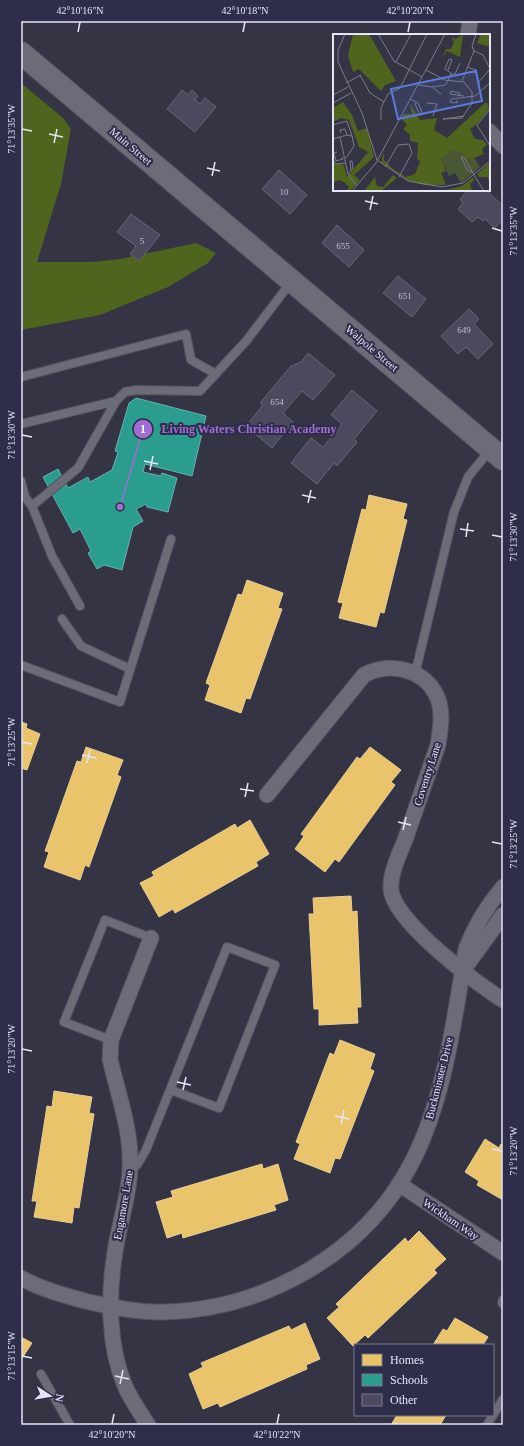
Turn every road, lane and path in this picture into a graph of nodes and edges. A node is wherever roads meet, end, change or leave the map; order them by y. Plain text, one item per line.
1 (470, 21) edge
2 (468, 34) edge
3 (21, 53) edge
4 (490, 132) edge
5 (503, 146) edge
6 (240, 238) joint
7 (292, 281) junction
8 (216, 374) junction
9 (21, 377) edge
10 (116, 401) junction
11 (21, 424) edge
12 (497, 454) edge
13 (21, 481) edge
14 (32, 506) junction
15 (171, 540) dead end
16 (80, 606) dead end
17 (62, 619) dead end
18 (21, 665) edge
19 (130, 669) junction
20 (415, 674) junction
21 (267, 795) dead end
22 (503, 887) edge
23 (503, 915) edge
24 (151, 938) joint
25 (462, 972) junction
26 (503, 1000) edge
27 (111, 1040) junction
28 (171, 1090) junction
29 (130, 1169) junction
30 (399, 1184) junction
31 (503, 1253) edge
32 (21, 1278) edge
33 (503, 1300) edge
34 (503, 1304) edge
35 (111, 1307) junction
36 (41, 1374) dead end
37 (503, 1399) edge
38 (494, 1414) edge
39 (493, 1416) edge
40 (70, 1425) edge
41 (148, 1425) edge
42 (487, 1425) edge

1 - 2 street
3 - 6 main road, Main Street
4 - 5 street
6 - 7 main road, Walpole Street
7 - 8 lane
7 - 12 main road, Walpole Street
8 - 9 lane
8 - 10 lane
10 - 11 lane
10 - 14 lane
12 - 20 lane
13 - 14 lane
14 - 16 lane
15 - 19 lane
17 - 19 lane
18 - 19 lane
20 - 21 street, Coventry Lane
20 - 25 street, Coventry Lane
22 - 25 street, Buckminster Drive
23 - 25 street, Buckminster Drive
24 - 27 street, Engamore Lane
24 - 27 lane
25 - 26 street, Coventry Lane
25 - 30 street, Buckminster Drive
27 - 29 street, Engamore Lane
28 - 28 lane
28 - 29 lane
29 - 35 street, Engamore Lane
30 - 31 street, Wickham Way
30 - 35 street, Buckminster Drive
32 - 35 street, Buckminster Drive
33 - 34 lane
35 - 41 street, Engamore Lane
36 - 40 lane
37 - 38 lane
39 - 42 lane

